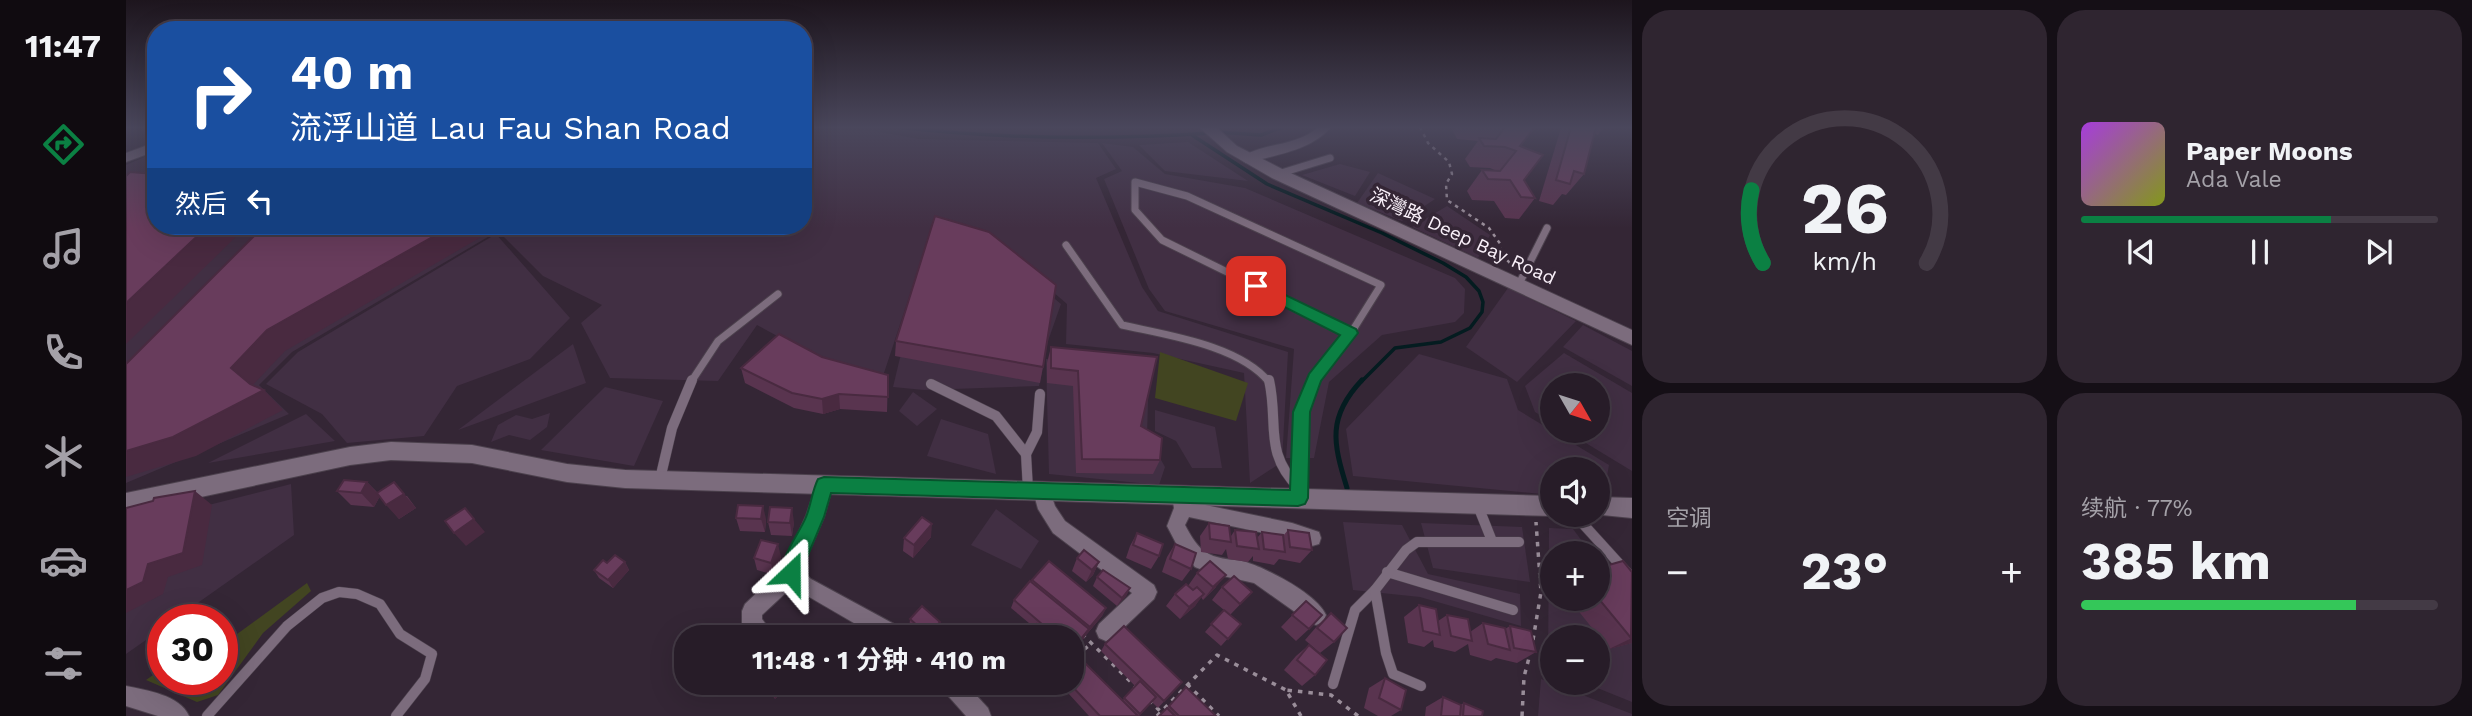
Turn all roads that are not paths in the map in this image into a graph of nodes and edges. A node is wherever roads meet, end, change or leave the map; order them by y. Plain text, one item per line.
1 (1249, 160) edge
2 (1322, 160) edge
3 (1278, 174) junction
4 (1547, 228) dead end
5 (1066, 245) dead end
6 (1521, 279) junction
7 (778, 294) dead end
8 (1351, 333) junction
9 (1632, 338) edge
10 (931, 384) dead end
11 (1040, 394) dead end
12 (1026, 454) junction
13 (660, 480) junction
14 (824, 485) junction
15 (1035, 491) junction
16 (1299, 493) junction
17 (1181, 502) junction
18 (126, 503) edge
19 (1477, 503) junction
20 (1540, 505) edge
21 (1610, 507) edge
22 (1632, 508) edge
23 (1586, 527) edge
24 (1312, 538) edge
25 (1492, 541) junction
26 (1519, 542) dead end
27 (1387, 572) junction
28 (791, 573) junction
29 (1632, 578) edge
30 (1375, 590) junction
31 (1513, 610) dead end
32 (1316, 615) edge
33 (753, 625) edge
34 (876, 625) edge
35 (1099, 637) road end
36 (1333, 684) dead end
37 (1421, 686) dead end
38 (961, 695) edge
39 (126, 696) edge
40 (178, 716) edge
41 (207, 716) edge
42 (396, 716) edge
43 (980, 716) edge

1 - 3 street, 深灣路 Deep Bay Road
2 - 3 lane
3 - 6 street, 深灣路 Deep Bay Road
4 - 6 lane
5 - 16 lane
6 - 9 street, 深灣路 Deep Bay Road
7 - 13 lane
8 - 8 lane
8 - 16 lane
10 - 12 lane
11 - 12 lane
12 - 15 lane
13 - 14 street
13 - 18 street
14 - 15 street
14 - 28 street
15 - 17 street
15 - 35 street
16 - 17 street
16 - 19 street
17 - 24 street
17 - 32 street
19 - 20 street
19 - 25 lane
21 - 22 street
23 - 29 lane
25 - 26 lane
25 - 27 lane
27 - 30 lane
27 - 31 lane
28 - 33 street
28 - 34 street
30 - 36 lane
30 - 37 lane
38 - 43 street
39 - 40 street
41 - 42 lane

